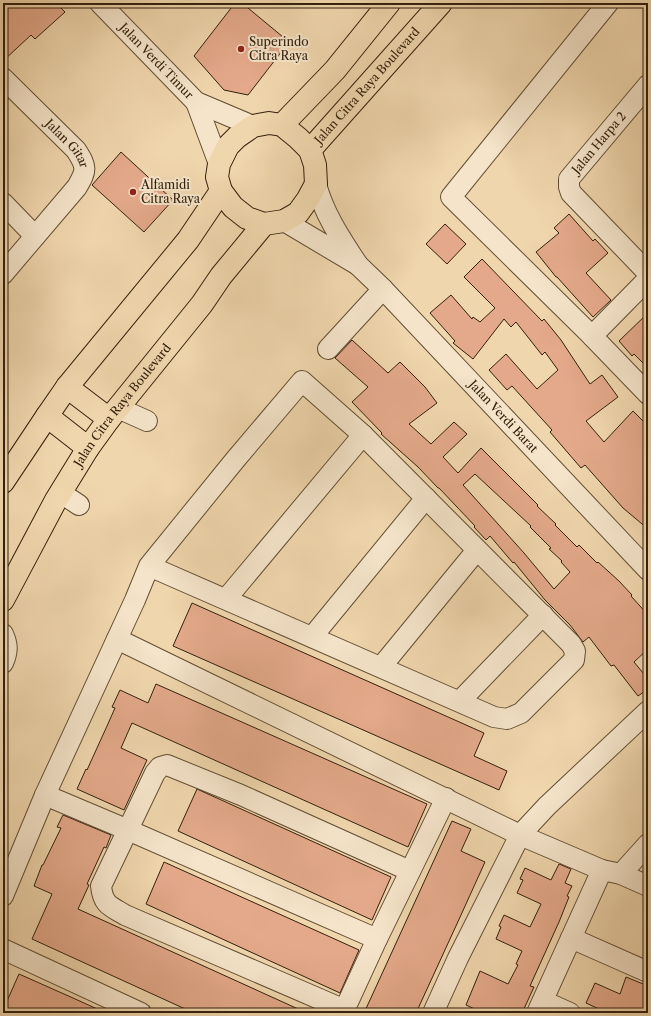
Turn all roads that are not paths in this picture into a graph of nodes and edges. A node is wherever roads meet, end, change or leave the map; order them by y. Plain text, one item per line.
1 (100, 3) edge
2 (389, 3) edge
3 (441, 3) edge
4 (608, 3) edge
5 (3, 78) edge
6 (648, 85) edge
7 (196, 102) junction
8 (282, 125) junction
9 (253, 126) junction
10 (310, 150) junction
11 (219, 164) junction
12 (316, 184) junction
13 (221, 191) junction
14 (3, 203) edge
15 (274, 223) junction
16 (35, 236) junction
17 (358, 265) junction
18 (648, 273) edge
19 (3, 274) edge
20 (648, 279) edge
21 (383, 288) junction
22 (592, 336) junction
23 (328, 349) dead end
24 (67, 387) junction
25 (648, 394) edge
26 (113, 413) junction
27 (46, 416) junction
28 (147, 421) dead end
29 (363, 435) junction
30 (88, 448) junction
31 (3, 482) edge
32 (60, 493) junction
33 (426, 498) junction
34 (79, 505) dead end
35 (477, 550) junction
36 (149, 566) junction
37 (648, 570) edge
38 (226, 599) junction
39 (3, 600) edge
40 (542, 615) junction
41 (3, 634) edge
42 (312, 637) junction
43 (117, 639) junction
44 (3, 663) edge
45 (381, 667) junction
46 (460, 701) junction
47 (648, 711) edge
48 (45, 795) junction
49 (446, 798) junction
50 (128, 830) junction
51 (520, 835) junction
52 (648, 844) edge
53 (410, 871) junction
54 (611, 872) junction
55 (648, 886) edge
56 (3, 896) edge
57 (571, 938) junction
58 (376, 939) junction
59 (3, 949) edge
60 (648, 972) edge
61 (540, 1007) edge
62 (344, 1011) edge
63 (141, 1013) edge
64 (433, 1013) edge
65 (570, 1013) edge

1 - 7 street, Jalan Verdi Timur
2 - 8 main road
3 - 10 main road, Jalan Citra Raya Boulevard
4 - 22 street
5 - 16 street, Jalan Gitar
6 - 18 street, Jalan Harpa 2
7 - 9 street, Jalan Verdi Timur
7 - 11 street, Jalan Verdi Timur
8 - 9 main road
8 - 10 main road
9 - 11 main road
10 - 12 main road
11 - 13 main road
12 - 15 main road
12 - 17 street, Jalan Verdi Barat
13 - 15 main road
13 - 24 main road
14 - 16 street
15 - 17 street, Jalan Verdi Barat
15 - 26 main road, Jalan Citra Raya Boulevard
16 - 19 street, Jalan Gitar
17 - 21 street, Jalan Verdi Barat
20 - 22 street
21 - 23 street
21 - 37 street, Jalan Verdi Barat
22 - 25 street
24 - 26 main road
24 - 27 main road
26 - 28 street
26 - 30 main road, Jalan Citra Raya Boulevard
27 - 30 main road
27 - 31 main road
29 - 33 street
29 - 36 street
29 - 38 street
30 - 32 main road, Jalan Citra Raya Boulevard
32 - 34 street
32 - 39 main road, Jalan Citra Raya Boulevard
33 - 35 street
33 - 42 street
35 - 40 street
35 - 45 street
36 - 38 street
36 - 43 street
38 - 42 street
40 - 46 street
40 - 46 street
41 - 44 street
42 - 45 street
43 - 48 street
43 - 49 street
45 - 46 street
47 - 51 street
48 - 50 street
48 - 56 street
49 - 51 street
49 - 53 street
50 - 53 street
50 - 58 street
50 - 62 street
51 - 54 street
51 - 64 street
52 - 54 street
53 - 58 street
54 - 55 street
54 - 57 street
57 - 60 street
57 - 61 street
58 - 62 street
59 - 63 street
61 - 65 street

